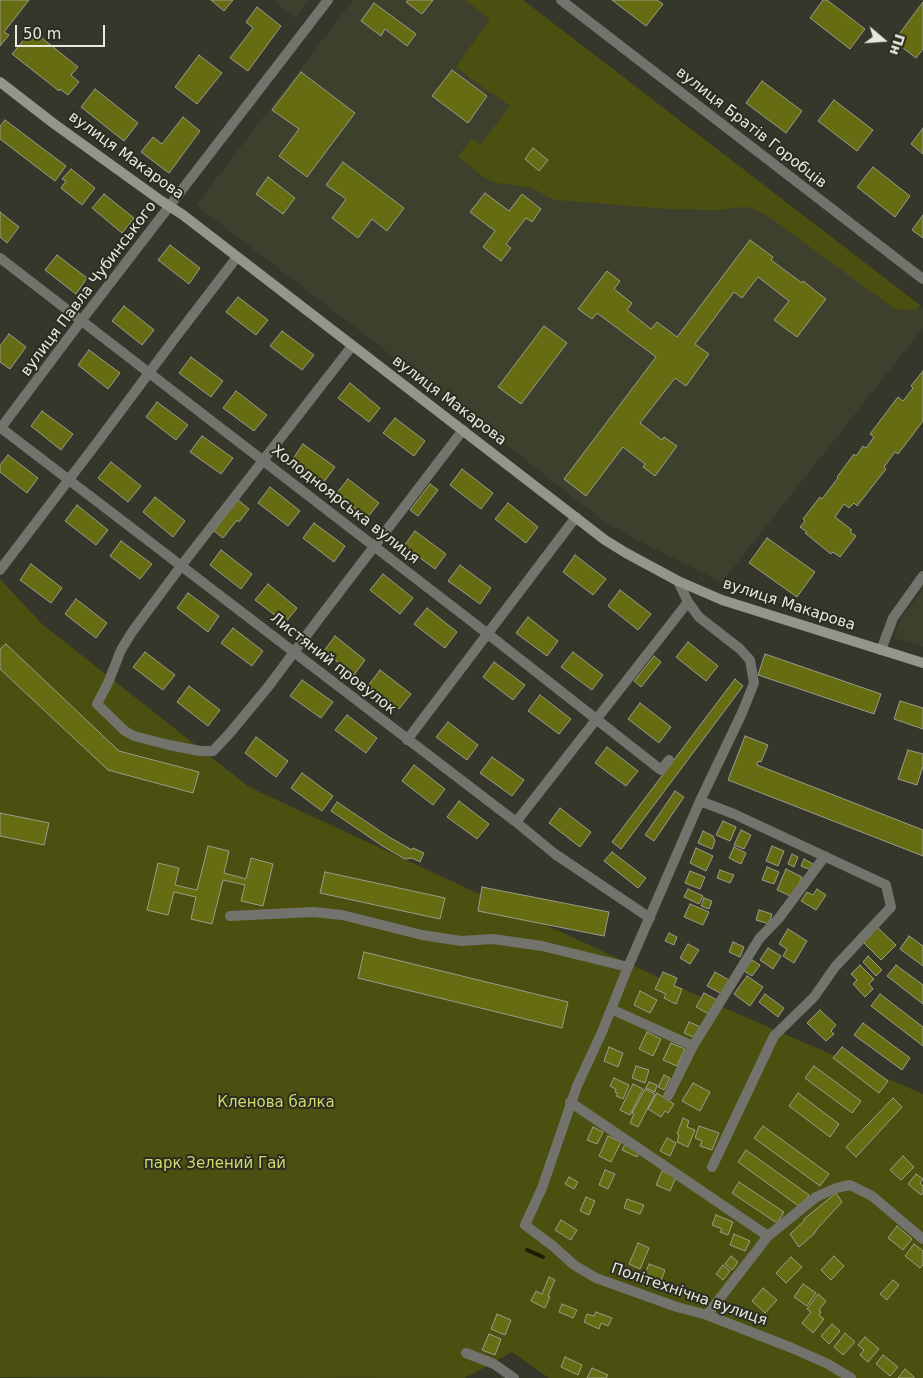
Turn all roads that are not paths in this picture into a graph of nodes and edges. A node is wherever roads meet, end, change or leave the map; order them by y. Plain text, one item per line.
1 (328, 0) edge
2 (561, 0) edge
3 (0, 82) edge
4 (170, 207) junction
5 (238, 257) junction
6 (0, 258) edge
7 (923, 279) edge
8 (81, 322) junction
9 (352, 346) junction
10 (149, 373) junction
11 (0, 429) edge
12 (463, 430) junction
13 (263, 460) junction
14 (68, 480) junction
15 (576, 517) junction
16 (374, 547) junction
17 (181, 566) junction
18 (0, 570) edge
19 (923, 576) edge
20 (678, 581) junction
21 (688, 602) junction
22 (488, 634) junction
23 (881, 650) junction
24 (295, 653) junction
25 (923, 663) edge
26 (597, 719) junction
27 (407, 740) junction
28 (669, 760) dead end
29 (700, 801) junction
30 (516, 822) junction
31 (825, 856) junction
32 (230, 916) dead end
33 (650, 918) junction
34 (628, 967) junction
35 (611, 1009) junction
36 (693, 1046) junction
37 (668, 1096) dead end
38 (570, 1102) junction
39 (712, 1167) dead end
40 (768, 1236) junction
41 (923, 1239) edge
42 (707, 1315) junction
43 (466, 1352) dead end
44 (514, 1378) edge
45 (851, 1378) edge

1 - 4 street, вулиця Павла Чубинського
2 - 7 street, вулиця Братів Горобців
3 - 4 street, вулиця Макарова
4 - 5 street, вулиця Макарова
4 - 8 street, вулиця Павла Чубинського
5 - 9 street, вулиця Макарова
5 - 10 street
6 - 8 street, Холодноярська вулиця
8 - 10 street, Холодноярська вулиця
8 - 11 street, вулиця Павла Чубинського
9 - 12 street, вулиця Макарова
9 - 13 street
10 - 13 street, Холодноярська вулиця
10 - 14 street
11 - 14 street, Листяний провулок
12 - 15 street, вулиця Макарова
12 - 16 street
13 - 16 street, Холодноярська вулиця
13 - 17 street
14 - 17 street, Листяний провулок
14 - 18 street
15 - 20 street, вулиця Макарова
15 - 22 street
16 - 22 street, Холодноярська вулиця
16 - 24 street
17 - 24 street, Листяний провулок
17 - 24 street
19 - 23 street
20 - 21 street
20 - 23 street, вулиця Макарова
21 - 26 street
21 - 29 street
22 - 26 street, Холодноярська вулиця
22 - 27 street
23 - 25 street, вулиця Макарова
24 - 27 street, Листяний провулок
26 - 28 street, Холодноярська вулиця
26 - 30 street
27 - 30 street, Листяний провулок
29 - 31 street
29 - 33 street
30 - 33 street, Листяний провулок
31 - 36 street
31 - 39 street
32 - 34 street
33 - 34 street
34 - 35 street
35 - 36 street
35 - 38 street
36 - 37 street
38 - 40 street
38 - 42 street, Політехнічна вулиця
40 - 41 street
40 - 42 street
42 - 45 street, Політехнічна вулиця
43 - 44 street

